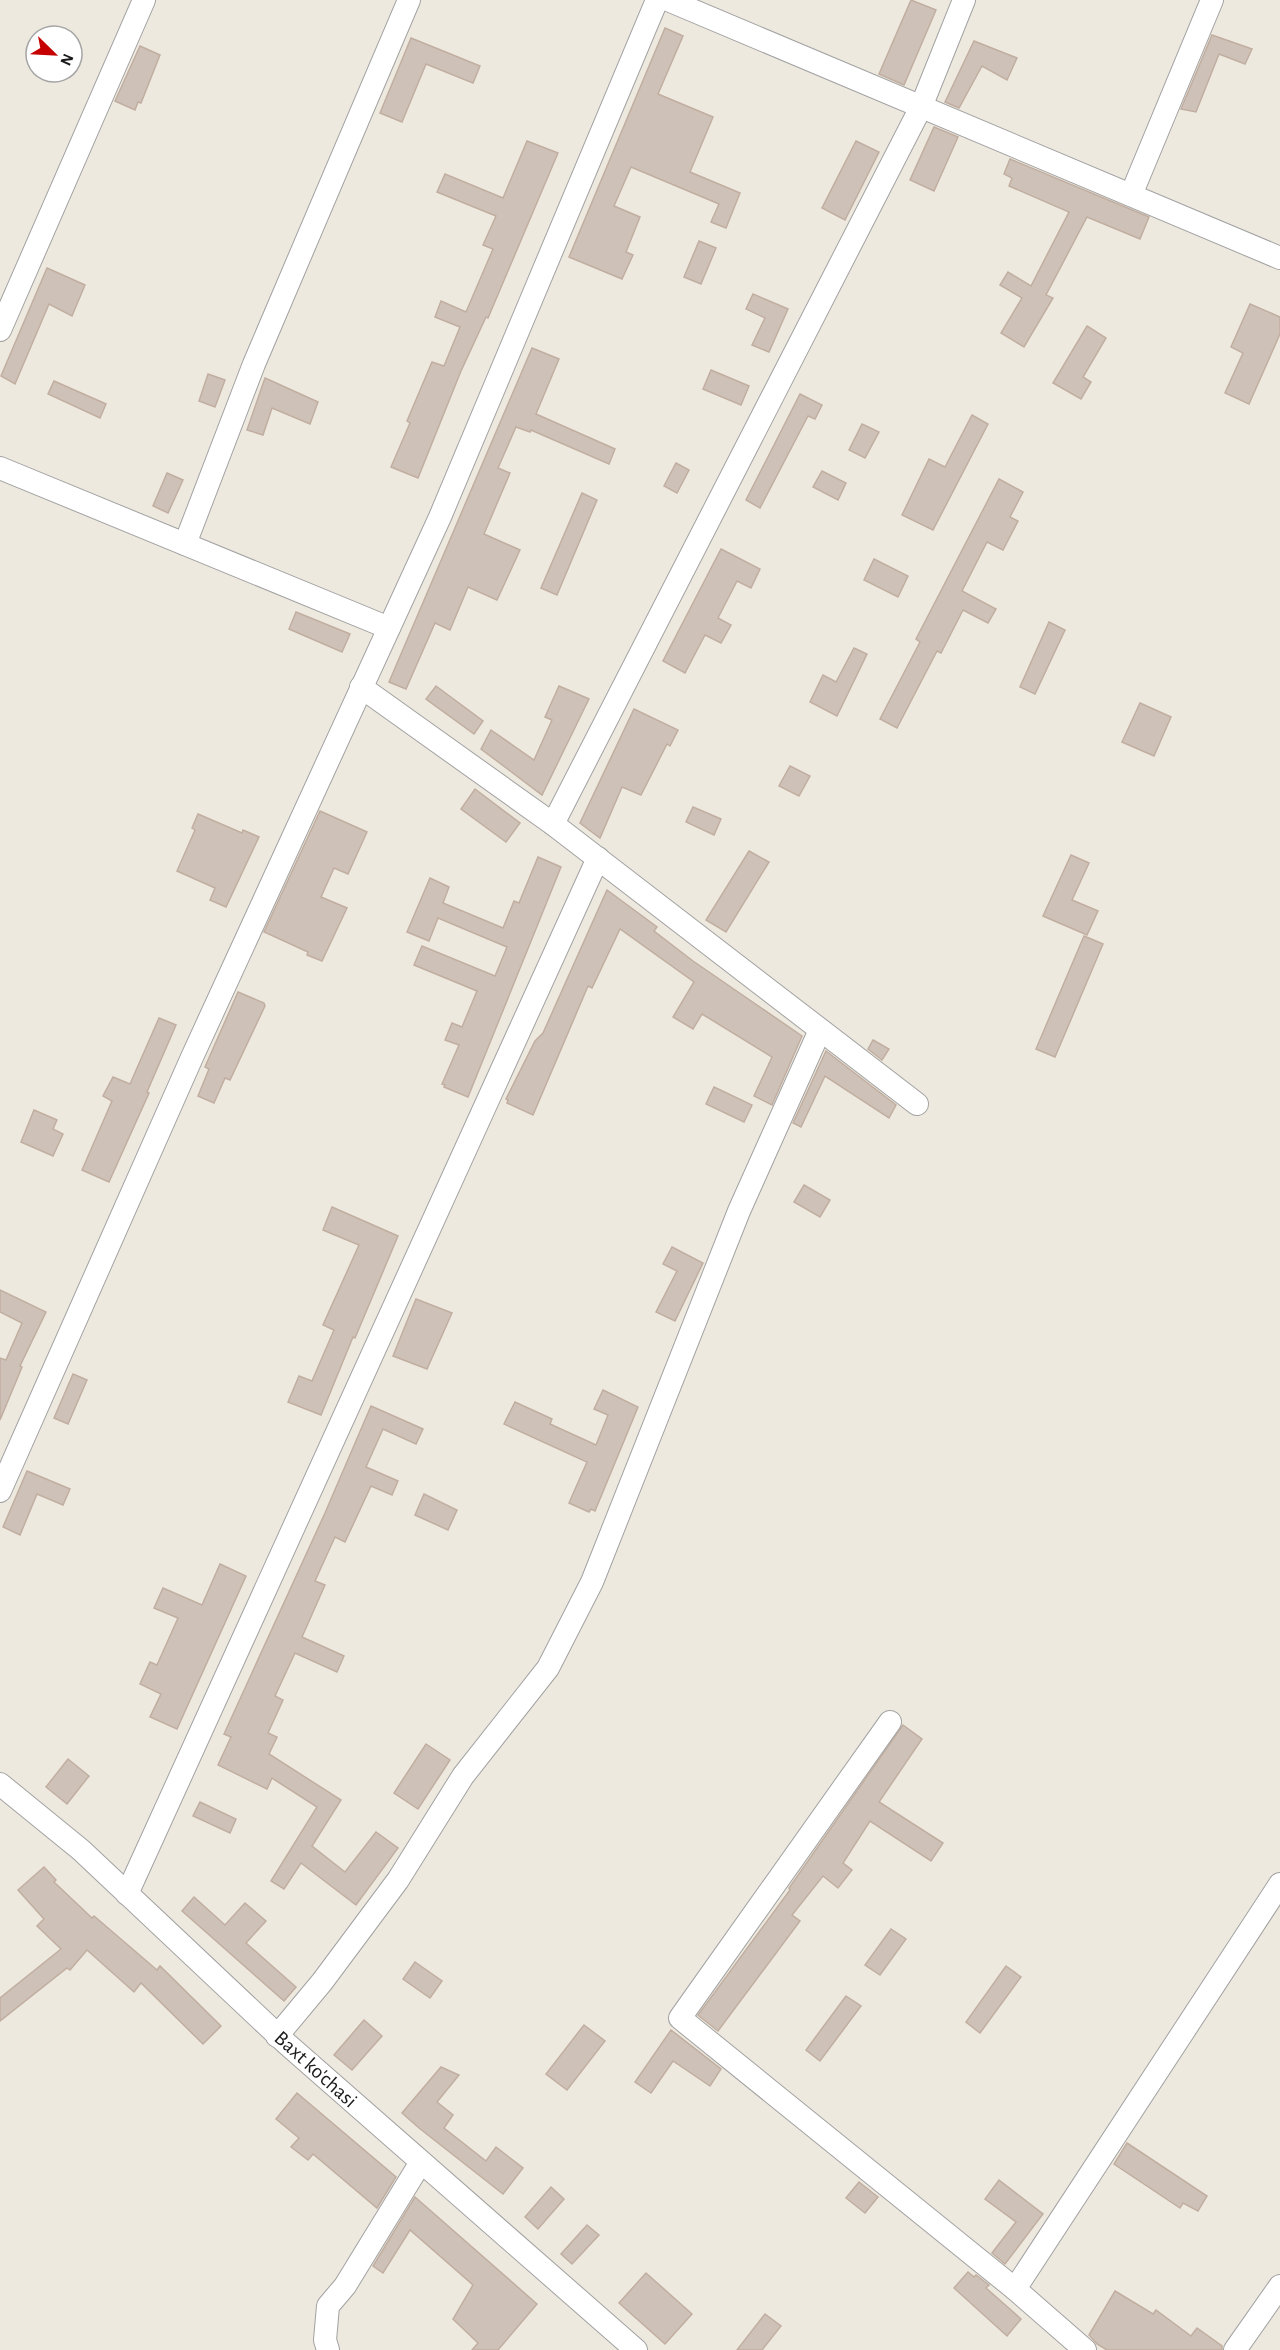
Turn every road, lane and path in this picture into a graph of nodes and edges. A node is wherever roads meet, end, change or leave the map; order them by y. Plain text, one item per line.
1 (144, 0) edge
2 (409, 0) edge
3 (657, 0) edge
4 (668, 0) edge
5 (964, 0) edge
6 (1212, 0) edge
7 (921, 107) junction
8 (1131, 195) junction
9 (1280, 258) edge
10 (0, 330) edge
11 (0, 468) edge
12 (185, 544) junction
13 (388, 628) junction
14 (361, 687) junction
15 (553, 824) junction
16 (598, 858) junction
17 (820, 1030) junction
18 (917, 1104) dead end
19 (0, 1491) edge
20 (890, 1722) dead end
21 (0, 1784) edge
22 (1280, 1884) edge
23 (127, 1894) junction
24 (277, 2036) junction
25 (421, 2162) junction
26 (1280, 2286) edge
27 (1015, 2289) junction
28 (328, 2350) edge
29 (636, 2350) edge
30 (1085, 2350) edge
31 (1235, 2350) edge

1 - 10 street
2 - 12 street
3 - 13 street
4 - 7 street
5 - 7 street
6 - 8 street
7 - 8 street
7 - 15 street
8 - 9 street
11 - 12 street
12 - 13 street
13 - 14 street
14 - 15 street
14 - 19 street
15 - 16 street
16 - 17 street
16 - 23 street
17 - 18 street
17 - 24 street
20 - 27 street
21 - 23 street, Baxt ko'chasi
22 - 27 street
23 - 24 street, Baxt ko'chasi
24 - 25 street, Baxt ko'chasi
25 - 28 street
25 - 29 street, Baxt ko'chasi
26 - 31 street
27 - 30 street

